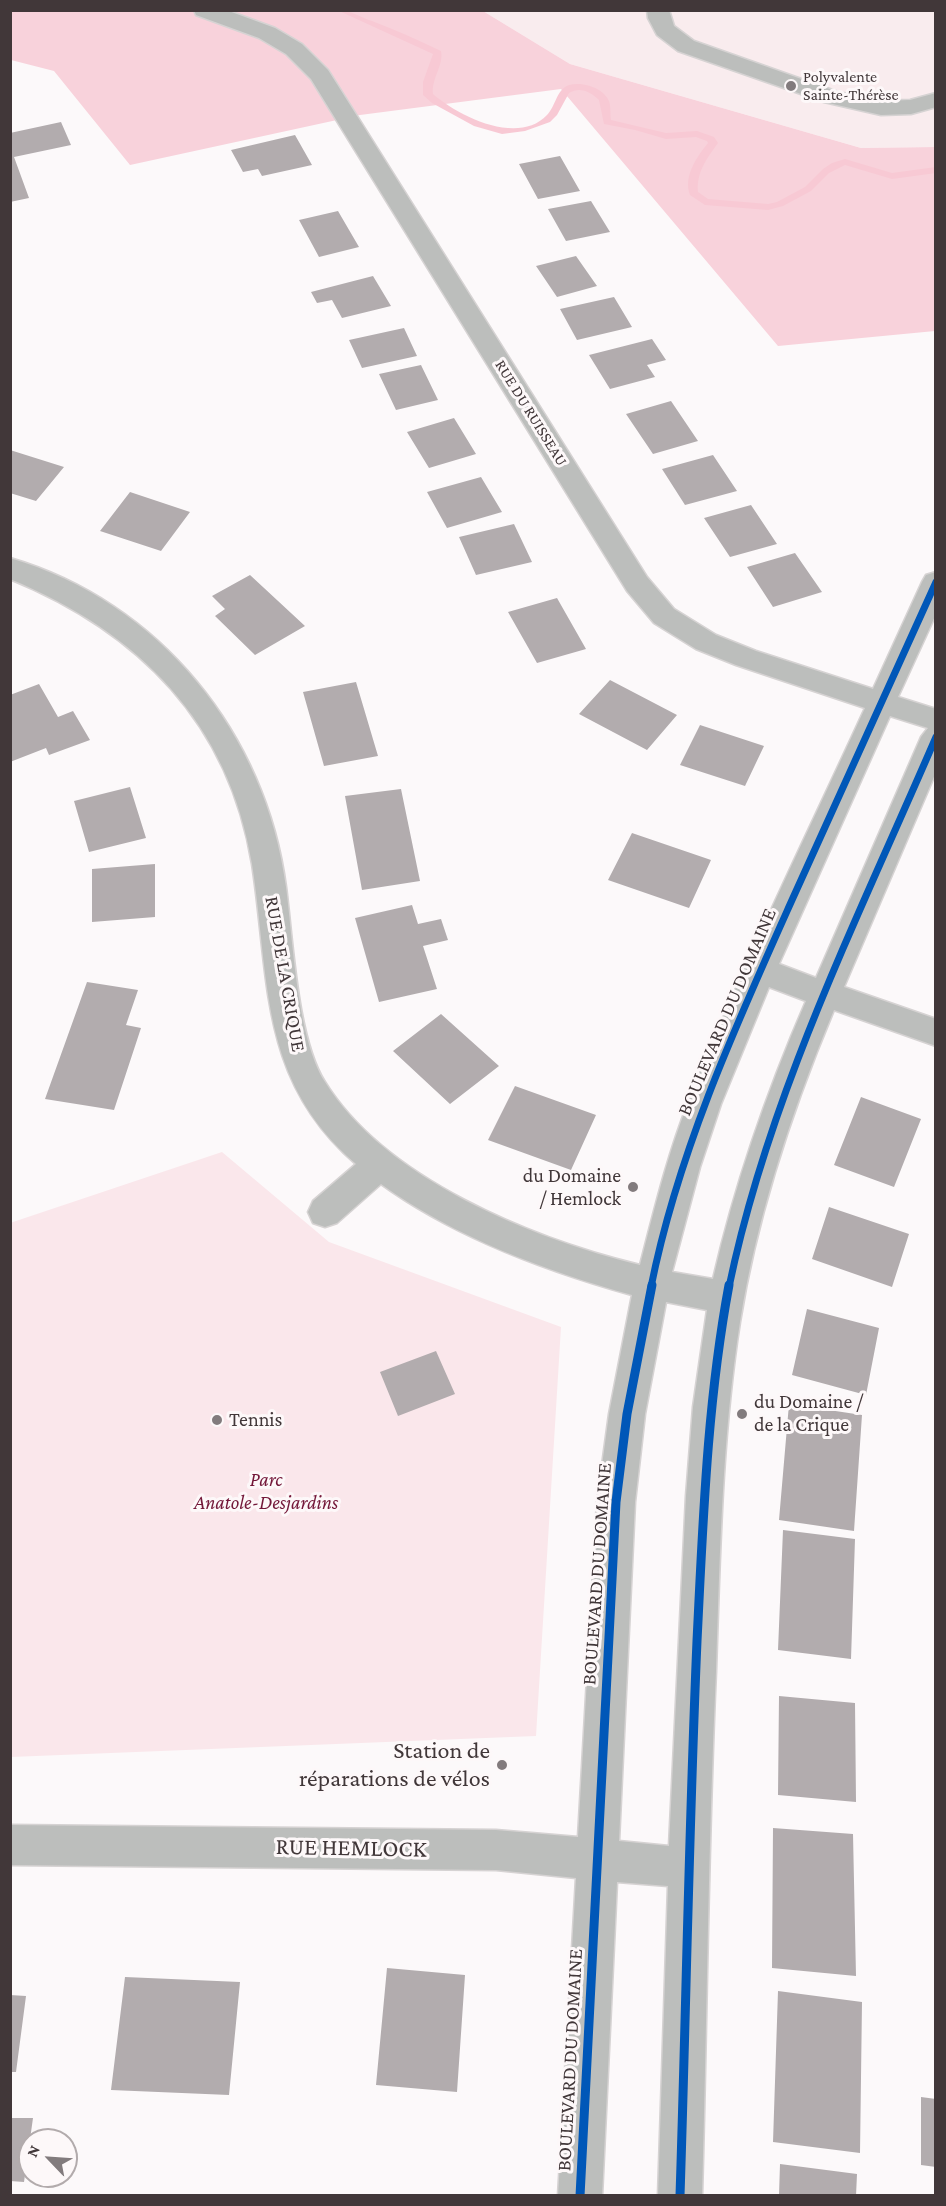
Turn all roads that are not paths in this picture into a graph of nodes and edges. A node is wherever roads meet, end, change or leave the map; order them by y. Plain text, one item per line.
1 (204, 10) edge
2 (658, 10) edge
3 (936, 100) edge
4 (10, 568) edge
5 (936, 582) edge
6 (881, 702) junction
7 (936, 720) edge
8 (936, 737) edge
9 (760, 971) junction
10 (825, 994) junction
11 (936, 1033) edge
12 (379, 1165) junction
13 (325, 1212) dead end
14 (652, 1283) junction
15 (727, 1298) junction
16 (10, 1845) edge
17 (596, 1860) junction
18 (690, 1868) junction
19 (580, 2196) edge
20 (680, 2196) edge

1 - 6 street, RUE DU RUISSEAU
2 - 3 street
4 - 12 street, RUE DE LA CRIQUE
5 - 6 street, BOULEVARD DU DOMAINE
6 - 7 street, RUE DU RUISSEAU
6 - 9 street, BOULEVARD DU DOMAINE
8 - 10 street
9 - 10 street
9 - 14 street, BOULEVARD DU DOMAINE
10 - 11 street
10 - 15 street
12 - 13 street
12 - 14 street, RUE DE LA CRIQUE
14 - 15 street, RUE DE LA CRIQUE
14 - 17 street, BOULEVARD DU DOMAINE
15 - 18 street
16 - 17 street, RUE HEMLOCK
17 - 18 street, RUE HEMLOCK
17 - 19 street, BOULEVARD DU DOMAINE
18 - 20 street

